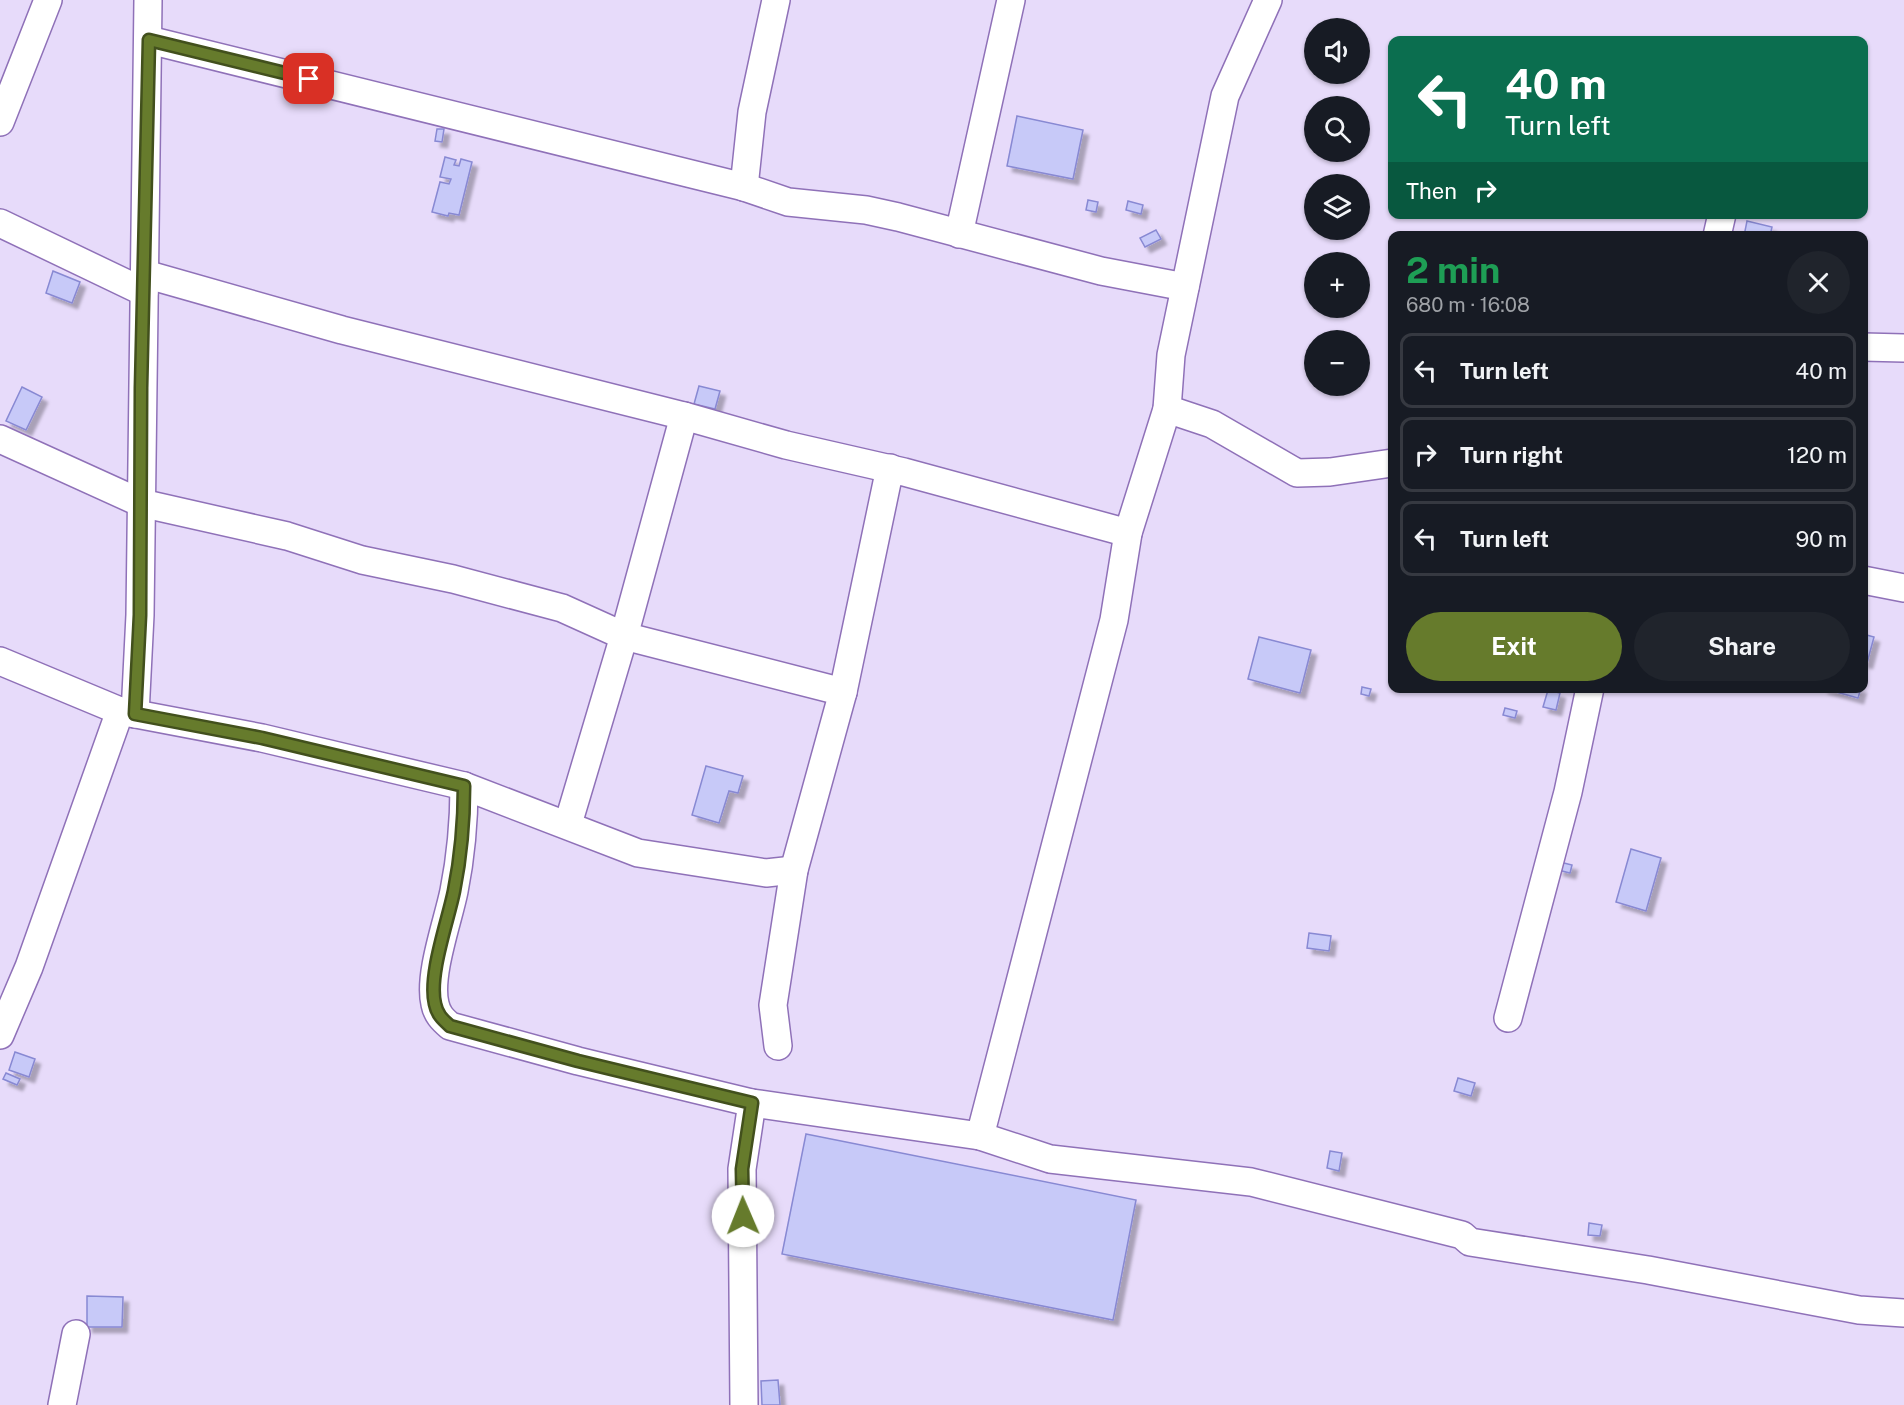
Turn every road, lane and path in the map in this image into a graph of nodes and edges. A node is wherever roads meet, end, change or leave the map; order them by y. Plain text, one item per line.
1 (48, 0) edge
2 (148, 0) edge
3 (776, 0) edge
4 (1011, 0) edge
5 (1268, 0) edge
6 (149, 40) junction
7 (0, 122) edge
8 (744, 187) junction
9 (0, 223) edge
10 (959, 234) junction
11 (144, 283) junction
12 (1185, 287) junction
13 (1868, 347) edge
14 (1904, 348) edge
15 (1167, 409) junction
16 (684, 416) junction
17 (0, 439) edge
18 (1388, 463) edge
19 (890, 468) junction
20 (141, 503) junction
21 (1128, 533) junction
22 (1868, 581) edge
23 (1904, 588) edge
24 (624, 636) junction
25 (0, 661) edge
26 (843, 692) junction
27 (1589, 693) edge
28 (127, 712) junction
29 (464, 786) junction
30 (568, 824) junction
31 (794, 870) junction
32 (1508, 1018) dead end
33 (0, 1035) edge
34 (778, 1046) dead end
35 (752, 1103) junction
36 (980, 1136) junction
37 (1904, 1313) edge
38 (76, 1334) dead end
39 (62, 1405) edge
40 (744, 1405) edge

1 - 7 street
2 - 6 street
3 - 8 street
4 - 10 street
5 - 12 street
6 - 8 street
6 - 11 street
8 - 10 street
9 - 11 street
10 - 12 street
11 - 16 street
11 - 20 street
12 - 15 street
13 - 14 street
15 - 18 street
15 - 21 street
16 - 19 street
16 - 24 street
17 - 20 street
19 - 21 street
19 - 26 street
20 - 24 street
20 - 28 street
21 - 36 street
22 - 23 street
24 - 26 street
24 - 30 street
25 - 28 street
26 - 31 street
27 - 32 street
28 - 29 street
28 - 33 street
29 - 30 street
29 - 35 street
30 - 31 street
31 - 34 street
35 - 36 street
35 - 40 street
36 - 37 street
38 - 39 street

